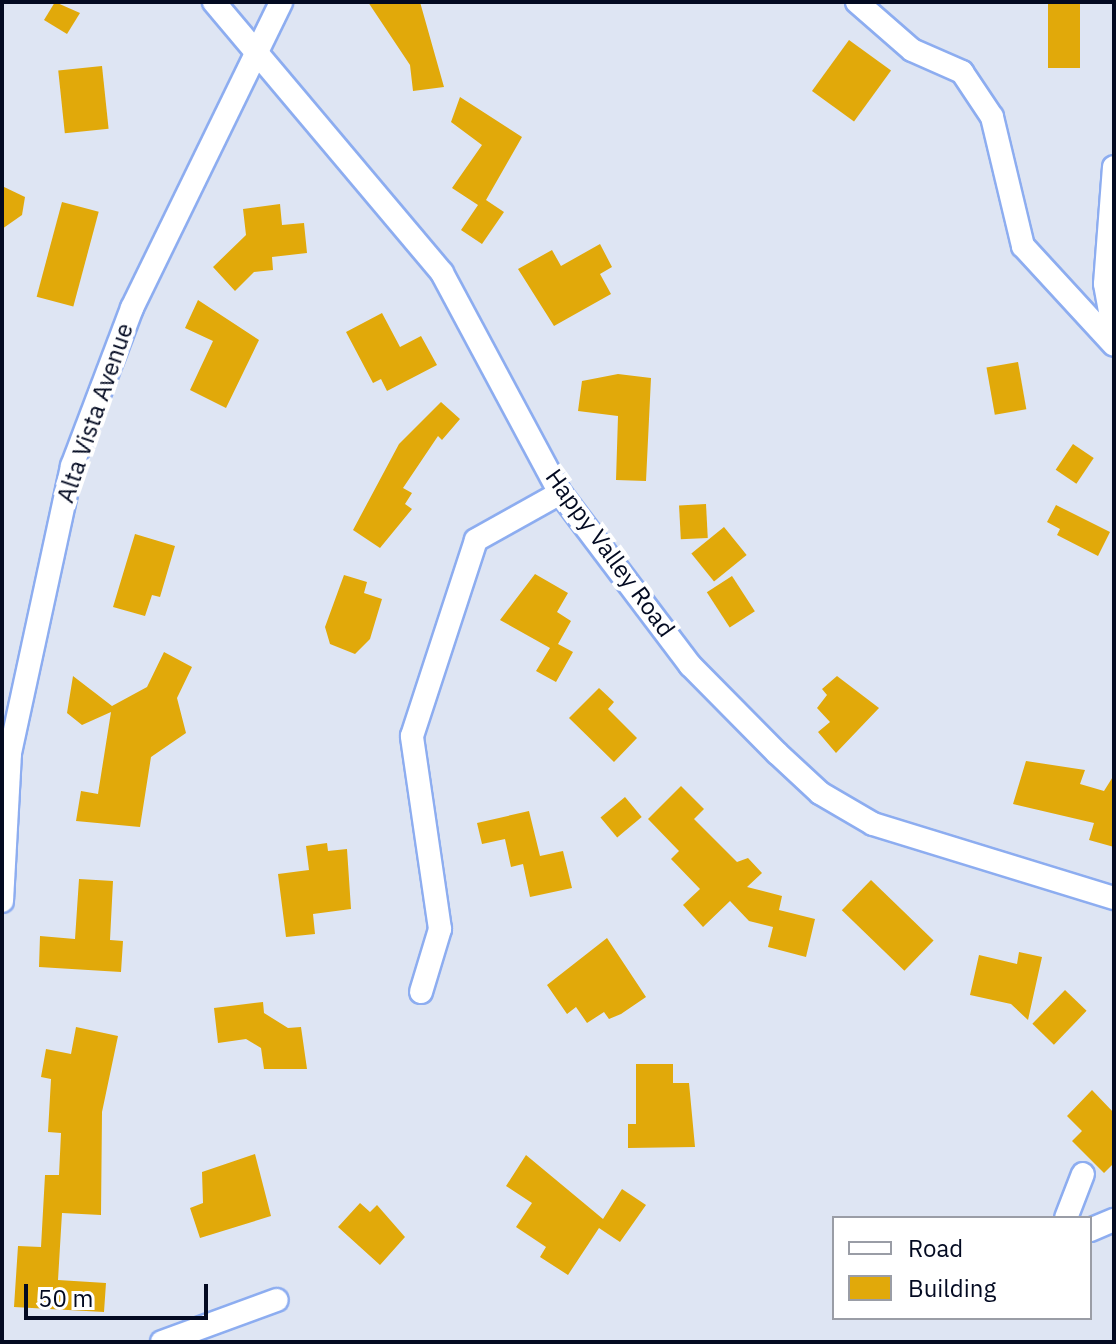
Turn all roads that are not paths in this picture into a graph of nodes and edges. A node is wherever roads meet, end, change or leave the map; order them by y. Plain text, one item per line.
1 (214, 2) edge
2 (281, 2) edge
3 (857, 2) edge
4 (258, 52) junction
5 (1114, 167) edge
6 (1114, 333) edge
7 (1114, 345) edge
8 (560, 493) junction
9 (1114, 898) edge
10 (2, 901) edge
11 (421, 992) dead end
12 (1083, 1174) dead end
13 (1067, 1216) edge
14 (1114, 1220) edge
15 (1092, 1229) edge
16 (277, 1300) dead end
17 (162, 1342) edge

1 - 4 street, Happy Valley Road
2 - 4 street, Alta Vista Avenue
3 - 7 street
4 - 8 street, Happy Valley Road
4 - 10 street, Alta Vista Avenue
5 - 6 street
8 - 9 street, Happy Valley Road
8 - 11 street
12 - 13 street
14 - 15 street
16 - 17 street

